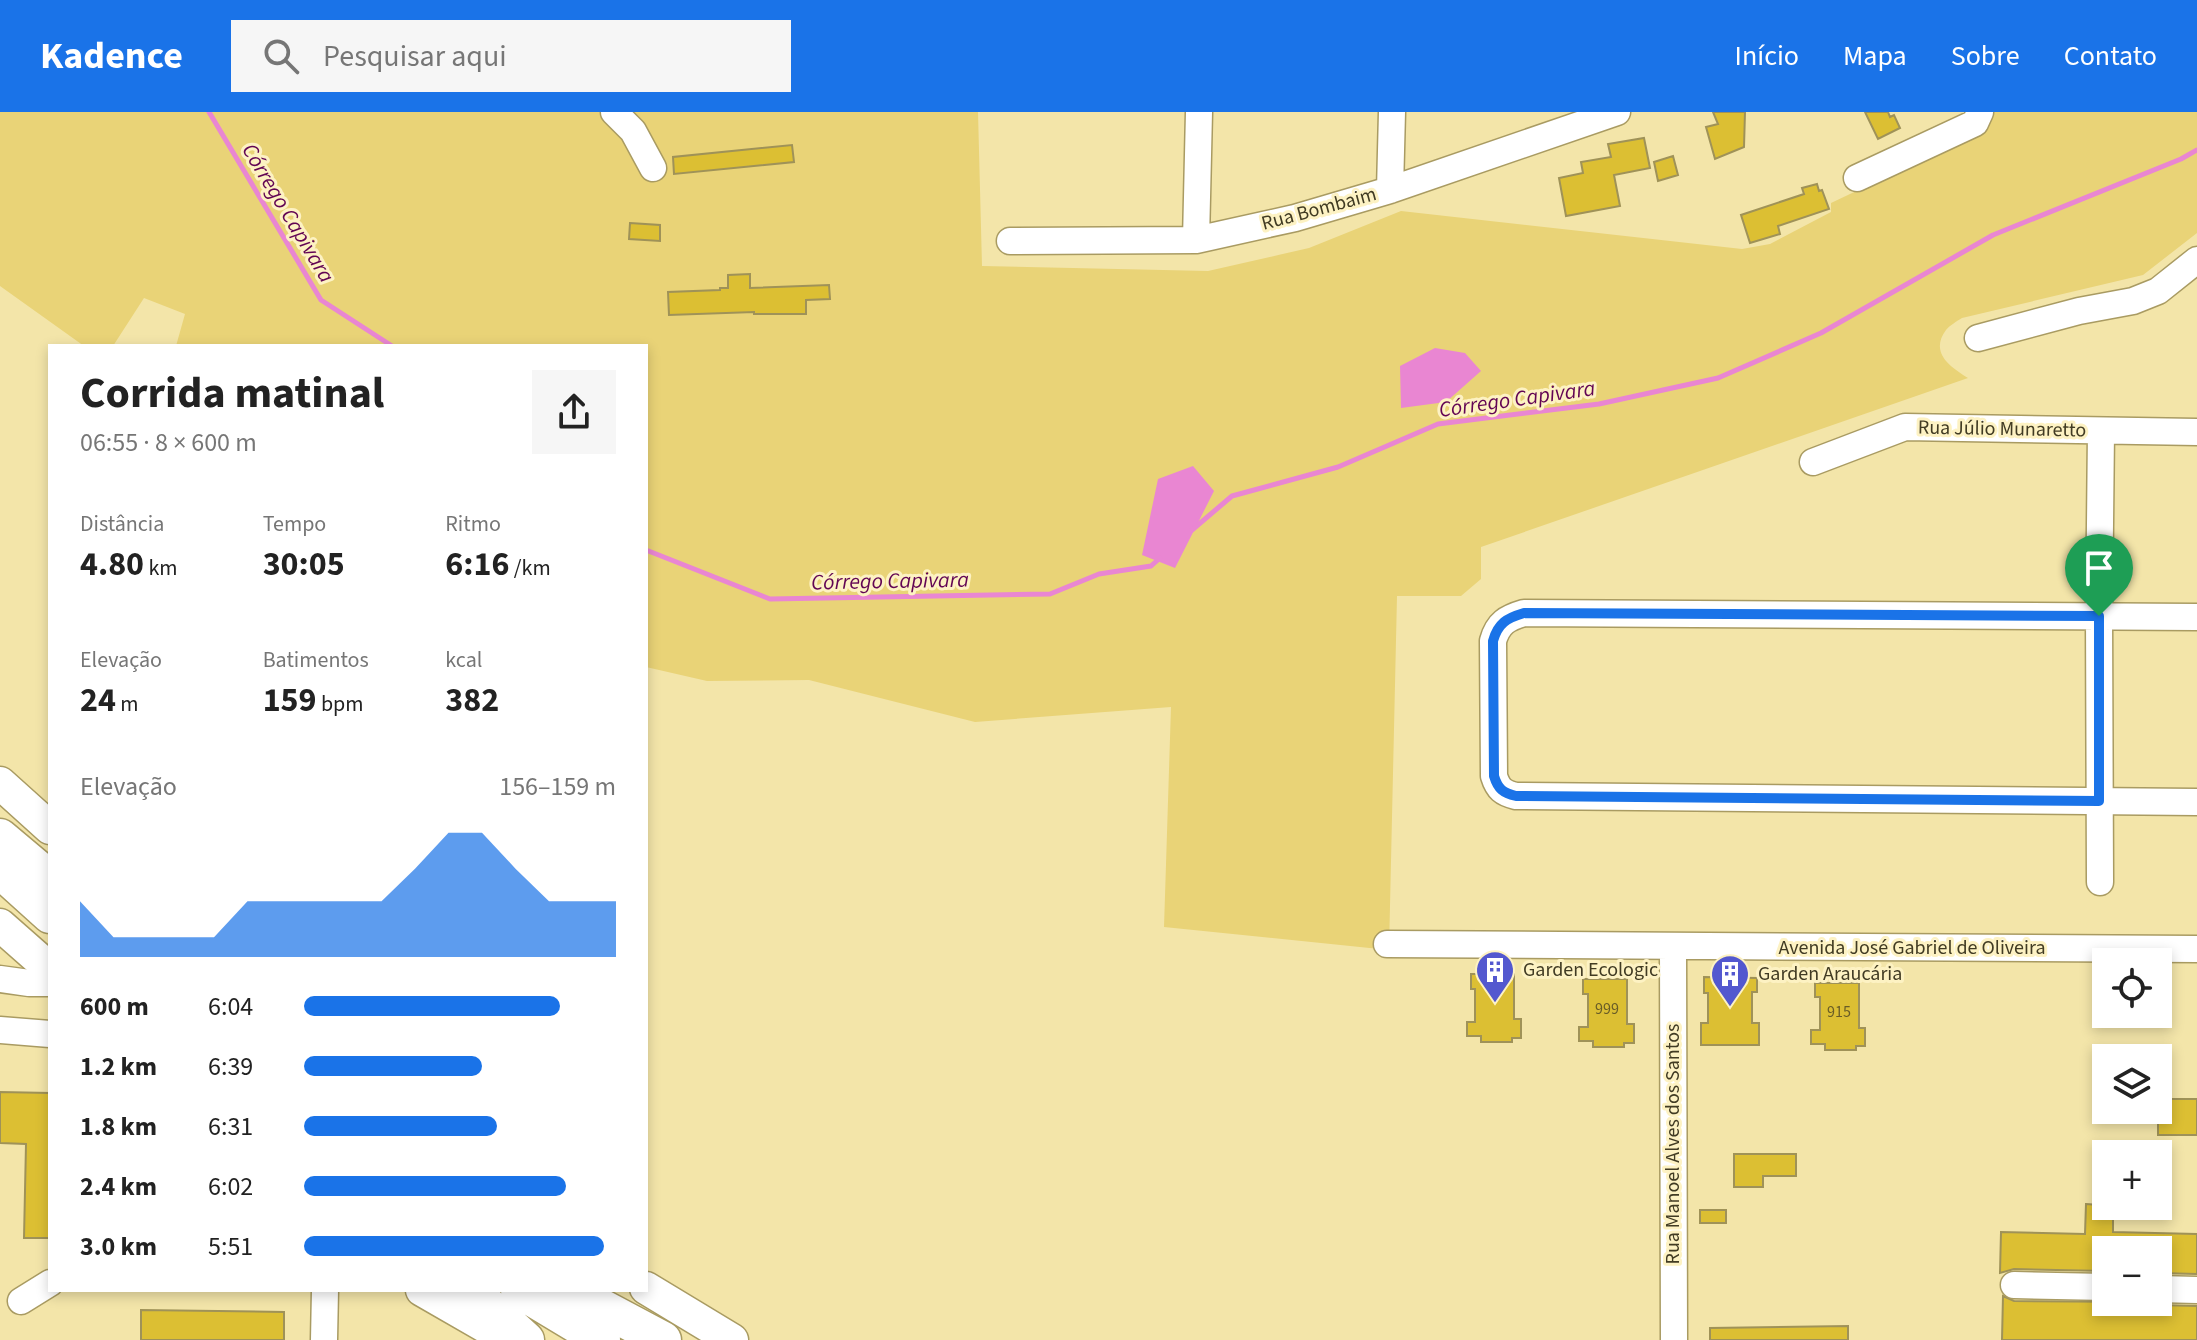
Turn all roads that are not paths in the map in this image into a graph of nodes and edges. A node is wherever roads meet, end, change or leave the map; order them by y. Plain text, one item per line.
1 (614, 112) edge
2 (1199, 112) edge
3 (1392, 112) edge
4 (1617, 112) edge
5 (1977, 117) edge
6 (653, 168) dead end
7 (1857, 178) dead end
8 (1390, 190) junction
9 (1196, 240) junction
10 (1010, 241) dead end
11 (2197, 260) edge
12 (1978, 338) dead end
13 (2101, 431) junction
14 (2197, 432) edge
15 (1813, 462) dead end
16 (2099, 616) junction
17 (2197, 617) edge
18 (0, 783) edge
19 (2099, 801) junction
20 (2197, 802) edge
21 (48, 826) edge
22 (0, 837) edge
23 (0, 870) edge
24 (48, 877) edge
25 (2100, 882) dead end
26 (48, 913) edge
27 (0, 925) edge
28 (1387, 944) dead end
29 (1673, 947) junction
30 (2197, 949) edge
31 (48, 967) edge
32 (0, 979) edge
33 (48, 983) edge
34 (0, 1030) edge
35 (48, 1034) edge
36 (48, 1284) edge
37 (2014, 1285) dead end
38 (2092, 1287) edge
39 (648, 1289) edge
40 (2172, 1289) edge
41 (2197, 1290) edge
42 (325, 1292) edge
43 (425, 1292) edge
44 (473, 1292) edge
45 (522, 1292) edge
46 (573, 1292) edge
47 (21, 1301) dead end
48 (324, 1340) edge
49 (509, 1340) edge
50 (526, 1340) edge
51 (602, 1340) edge
52 (663, 1340) edge
53 (732, 1340) edge
54 (1674, 1340) edge

1 - 6 street
2 - 9 street
3 - 8 street
4 - 8 street, Rua Bombaim
5 - 7 street
8 - 9 street, Rua Bombaim
9 - 10 street, Rua Bombaim
11 - 12 street
13 - 14 street, Rua Júlio Munaretto
13 - 15 street, Rua Júlio Munaretto
13 - 16 street
16 - 17 street
16 - 19 street
16 - 19 street
18 - 21 main road
19 - 20 street
19 - 25 street
22 - 24 highway
23 - 26 highway
27 - 31 main road
28 - 29 street, Avenida José Gabriel de Oliveira
29 - 30 street, Avenida José Gabriel de Oliveira
29 - 54 street, Rua Manoel Alves dos Santos
32 - 33 street
34 - 35 street
36 - 47 street
37 - 38 street
39 - 53 main road
40 - 41 street
42 - 48 street
43 - 49 main road
44 - 50 highway
45 - 51 highway
46 - 52 highway

